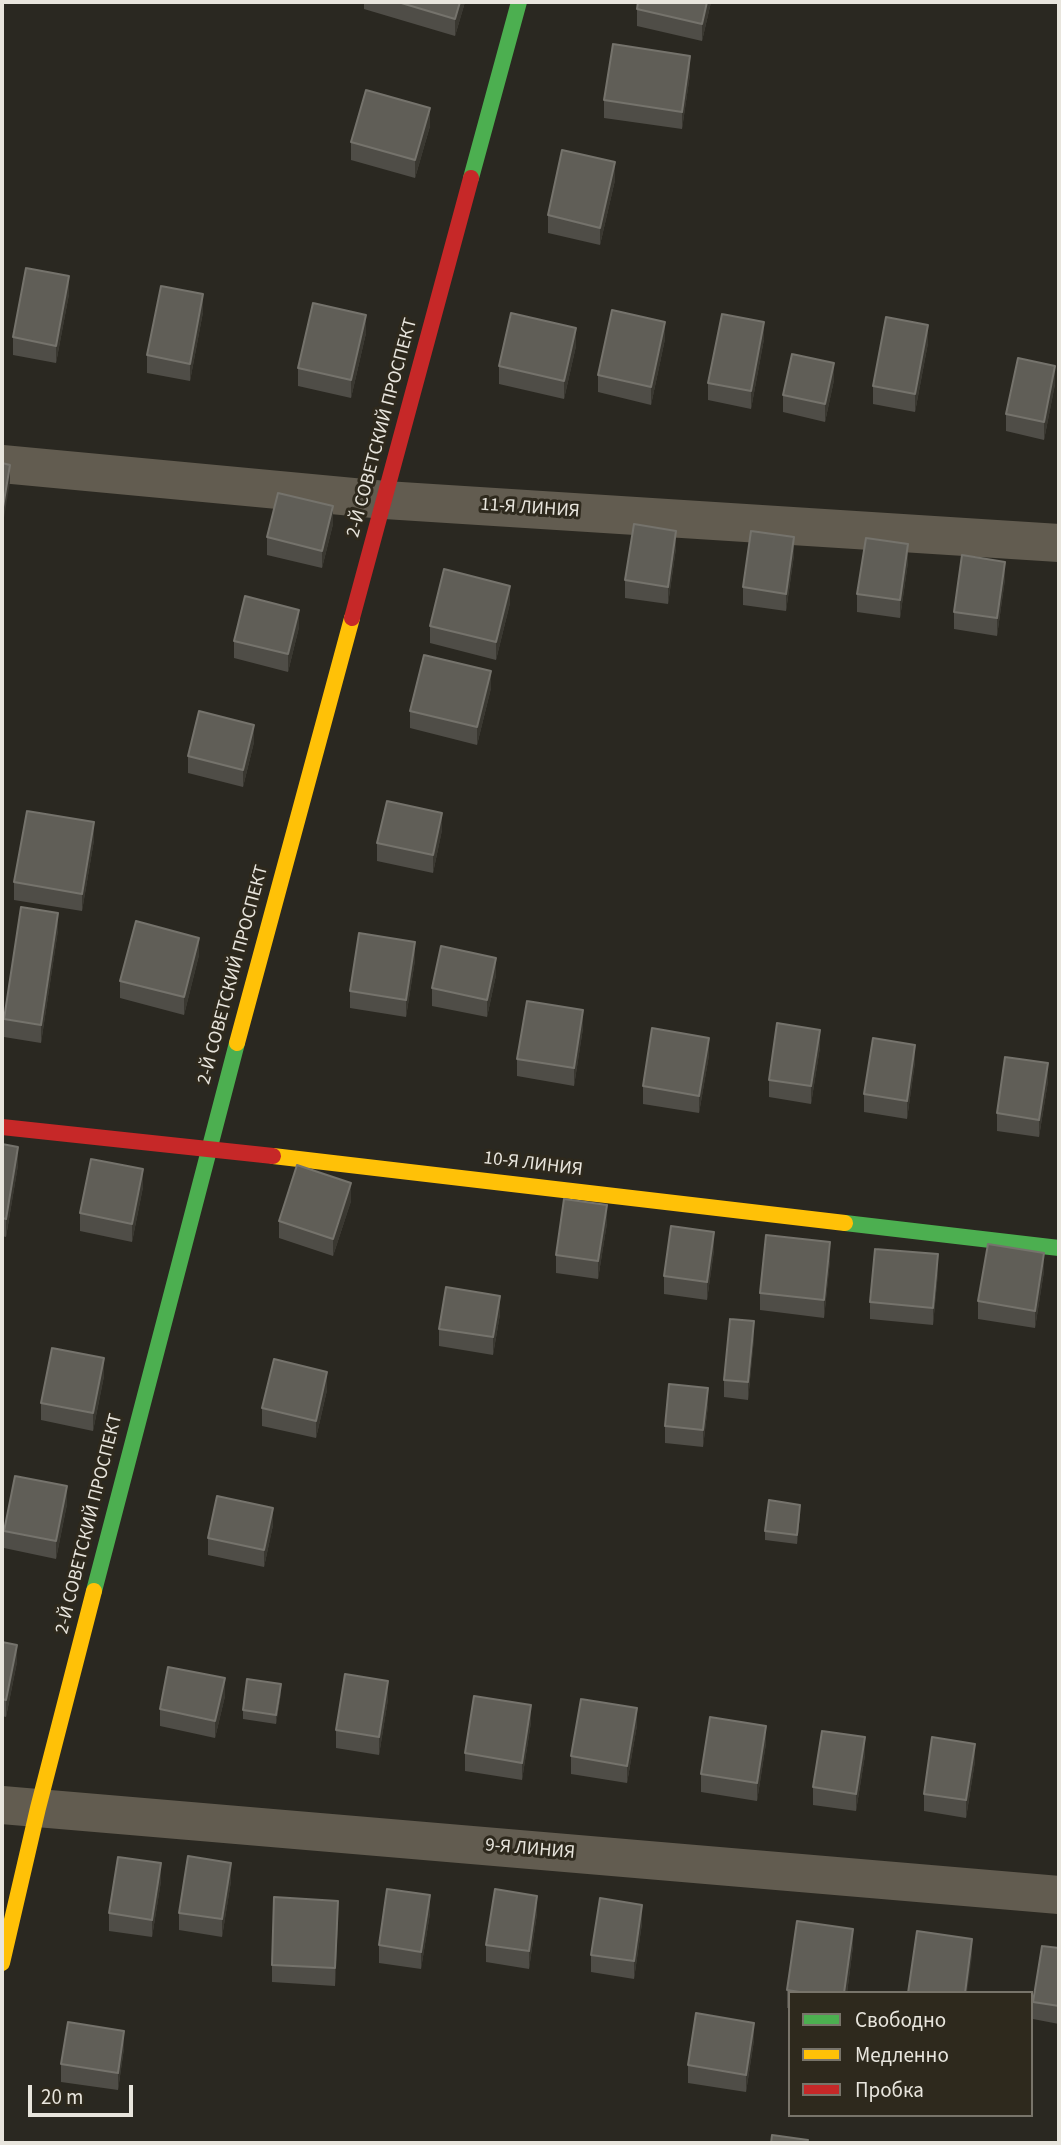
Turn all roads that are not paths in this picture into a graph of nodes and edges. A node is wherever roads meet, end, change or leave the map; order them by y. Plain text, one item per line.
1 (519, 2) edge
2 (2, 464) edge
3 (385, 500) junction
4 (1059, 543) edge
5 (2, 1127) edge
6 (208, 1148) junction
7 (1059, 1248) edge
8 (20, 1807) edge
9 (1059, 1895) edge
10 (2, 1963) edge

1 - 3 street, 2-Й СОВЕТСКИЙ ПРОСПЕКТ
2 - 3 street, 11-Я ЛИНИЯ
3 - 4 street, 11-Я ЛИНИЯ
3 - 6 street, 2-Й СОВЕТСКИЙ ПРОСПЕКТ
5 - 6 street, 10-Я ЛИНИЯ
6 - 7 street, 10-Я ЛИНИЯ
6 - 8 street, 2-Й СОВЕТСКИЙ ПРОСПЕКТ
8 - 9 street, 9-Я ЛИНИЯ
8 - 10 street, 2-Й СОВЕТСКИЙ ПРОСПЕКТ

